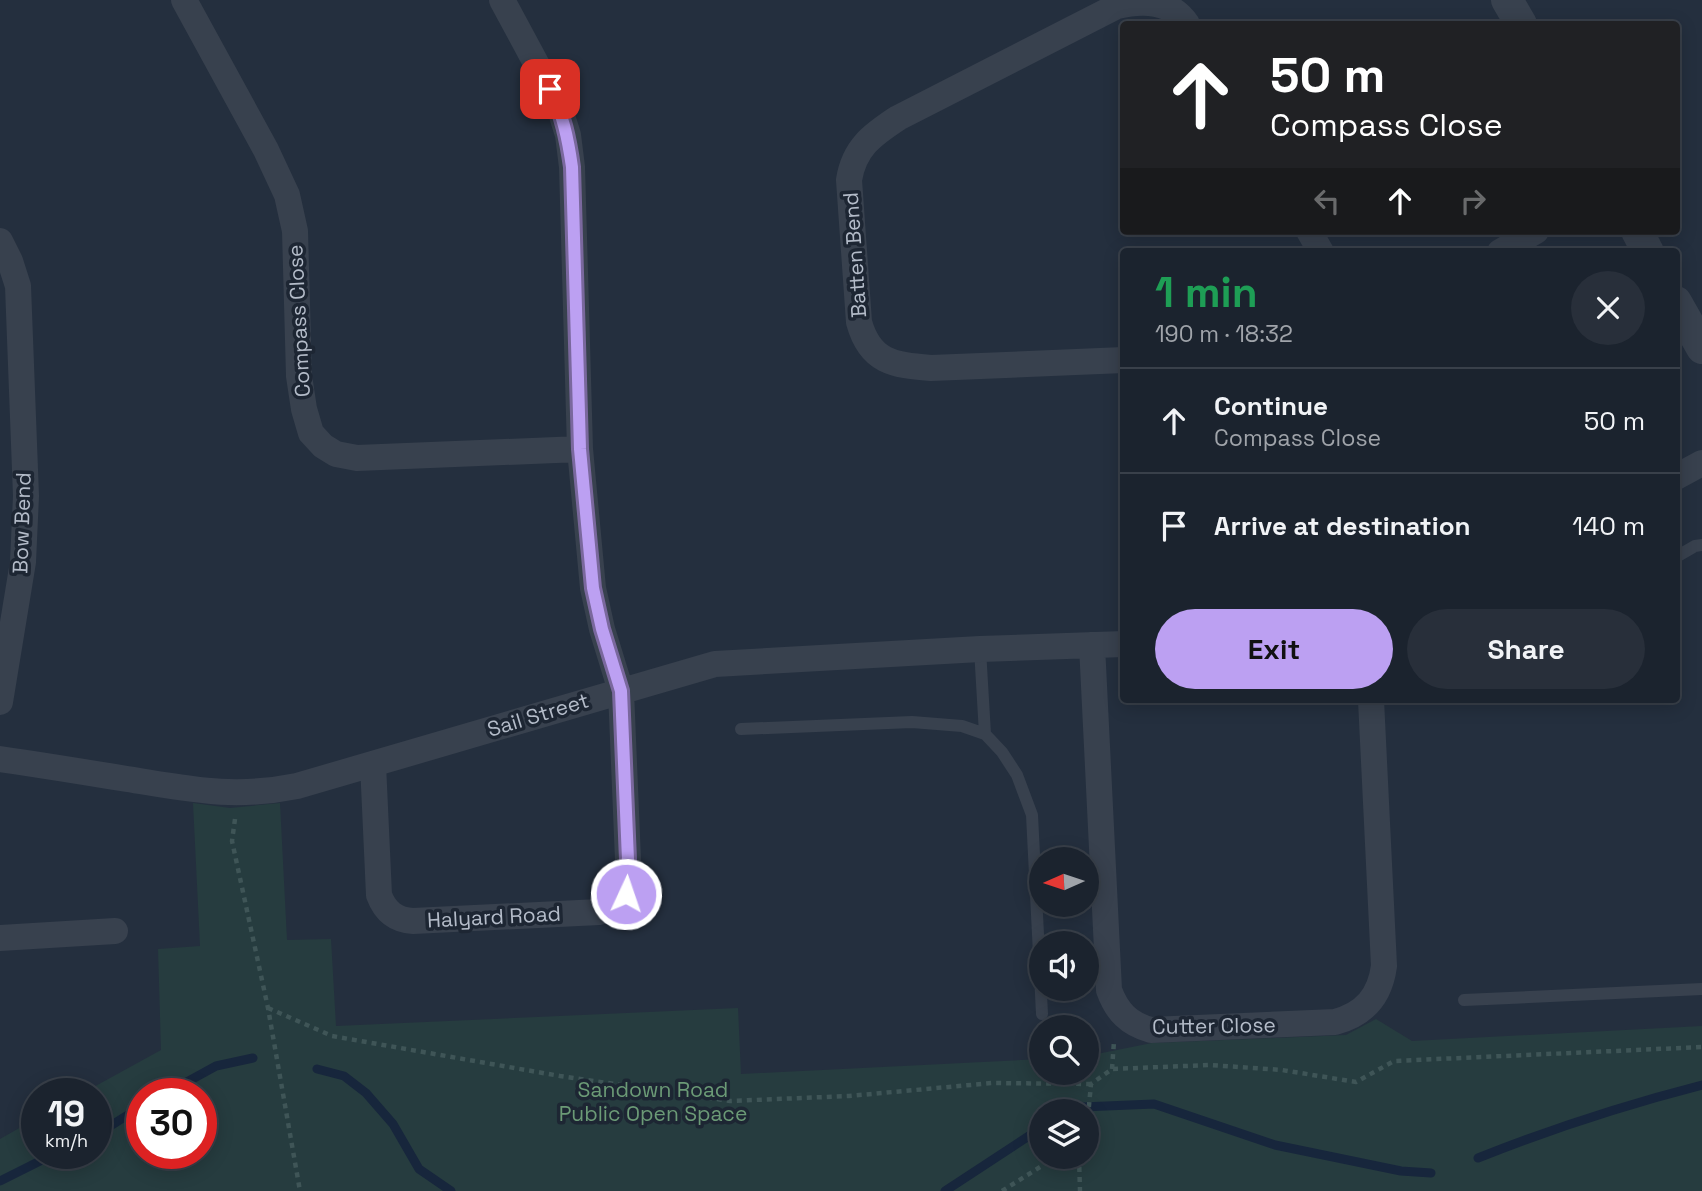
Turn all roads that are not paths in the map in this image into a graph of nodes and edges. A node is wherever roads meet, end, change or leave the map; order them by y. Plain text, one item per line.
1 (184, 0) edge
2 (502, 0) edge
3 (1507, 0) edge
4 (1184, 21) edge
5 (1519, 21) edge
6 (1529, 235) edge
7 (0, 242) edge
8 (1507, 248) edge
9 (1680, 309) edge
10 (1702, 348) edge
11 (1120, 360) edge
12 (11, 427) edge
13 (580, 449) junction
14 (1702, 463) edge
15 (1680, 475) edge
16 (1702, 545) edge
17 (1680, 555) edge
18 (1120, 644) edge
19 (1091, 645) junction
20 (980, 649) junction
21 (621, 691) junction
22 (0, 702) edge
23 (1371, 703) edge
24 (741, 729) dead end
25 (985, 734) junction
26 (0, 759) edge
27 (373, 764) junction
28 (115, 931) dead end
29 (0, 938) edge
30 (1702, 989) edge
31 (1464, 1000) dead end
32 (1042, 1014) dead end

1 - 13 street, Compass Close
2 - 13 street
3 - 5 street
4 - 11 street, Batten Bend
6 - 8 street
7 - 12 street, Bow Bend
9 - 10 street
12 - 22 street, Bow Bend
13 - 21 street
14 - 15 street
16 - 17 lane
18 - 19 street, Sail Street
19 - 20 street, Sail Street
19 - 23 street, Cutter Close
20 - 21 street, Sail Street
20 - 25 lane
21 - 27 street, Sail Street
21 - 27 street, Halyard Road
24 - 25 lane
25 - 32 lane
26 - 27 street, Sail Street
28 - 29 street
30 - 31 lane

